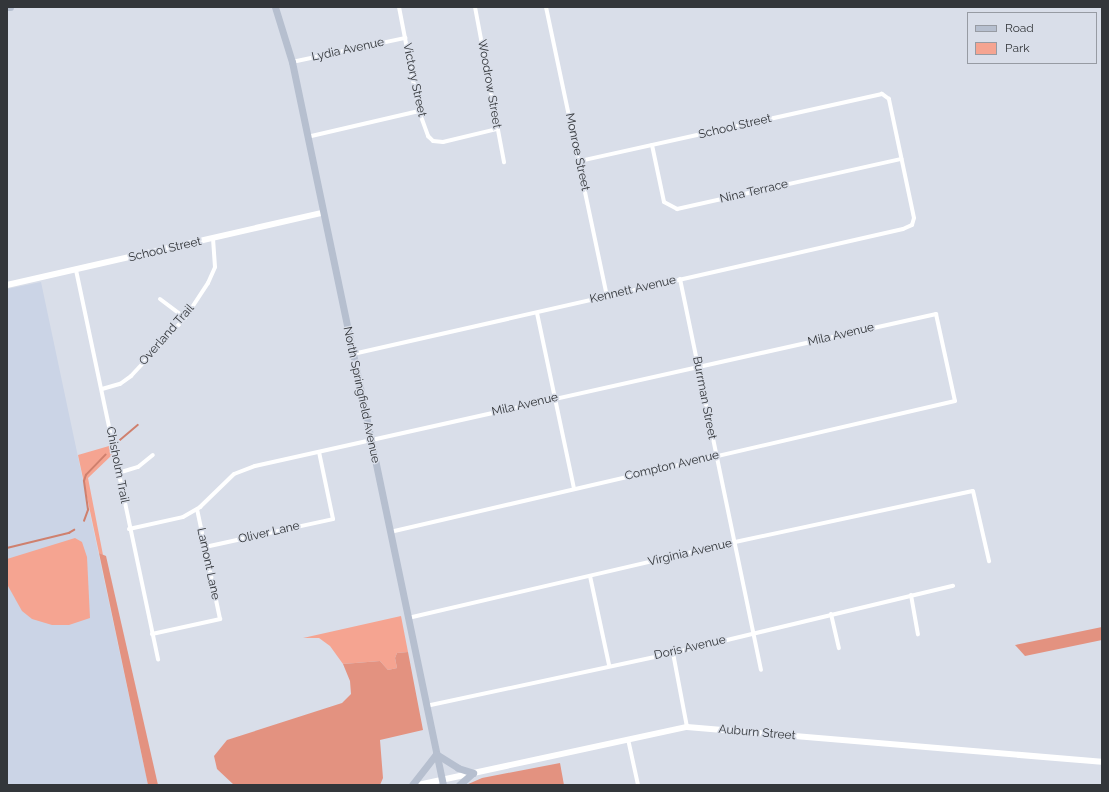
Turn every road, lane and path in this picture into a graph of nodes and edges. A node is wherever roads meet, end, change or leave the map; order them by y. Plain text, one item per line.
1 (10, 7) edge
2 (275, 7) edge
3 (399, 7) edge
4 (475, 7) edge
5 (546, 7) edge
6 (7, 8) edge
7 (405, 38) junction
8 (292, 62) junction
9 (419, 111) junction
10 (497, 129) junction
11 (307, 137) junction
12 (652, 145) junction
13 (902, 160) junction
14 (504, 162) dead end
15 (580, 162) junction
16 (322, 213) junction
17 (213, 239) junction
18 (76, 270) junction
19 (680, 279) junction
20 (7, 285) edge
21 (607, 297) junction
22 (160, 300) dead end
23 (537, 313) junction
24 (185, 318) junction
25 (353, 354) junction
26 (698, 368) junction
27 (102, 389) junction
28 (553, 399) junction
29 (955, 401) joint
30 (370, 440) junction
31 (319, 452) junction
32 (153, 455) dead end
33 (715, 456) junction
34 (118, 473) junction
35 (574, 488) junction
36 (197, 509) junction
37 (129, 529) junction
38 (390, 532) junction
39 (735, 542) junction
40 (205, 547) junction
41 (989, 561) dead end
42 (590, 576) junction
43 (953, 586) dead end
44 (911, 595) junction
45 (831, 614) junction
46 (407, 618) junction
47 (753, 633) junction
48 (152, 634) junction
49 (918, 634) dead end
50 (839, 648) dead end
51 (673, 653) junction
52 (158, 659) dead end
53 (609, 665) junction
54 (761, 670) dead end
55 (426, 706) junction
56 (687, 727) junction
57 (628, 739) junction
58 (436, 754) junction
59 (1102, 762) edge
60 (474, 773) junction
61 (443, 782) edge
62 (412, 785) edge
63 (418, 785) edge
64 (459, 785) edge
65 (638, 785) edge

1 - 6 main road
2 - 8 main road, North Springfield Avenue
3 - 7 street, Victory Street
4 - 10 street, Woodrow Street
5 - 15 street, Monroe Street
7 - 8 street, Lydia Avenue
7 - 9 street, Victory Street
8 - 11 main road, North Springfield Avenue
9 - 10 street, Victory Street
9 - 11 street
10 - 14 street, Woodrow Street
11 - 16 main road, North Springfield Avenue
12 - 13 street, Nina Terrace
12 - 13 street, School Street
12 - 15 street, School Street
13 - 19 street, Kennett Avenue
15 - 21 street, Monroe Street
16 - 17 main road, School Street
16 - 25 main road, North Springfield Avenue
17 - 18 main road, School Street
17 - 24 street, Overland Trail
18 - 20 main road, School Street
18 - 27 street, Chisholm Trail
19 - 21 street, Kennett Avenue
19 - 26 street, Burrman Street
21 - 23 street, Kennett Avenue
22 - 24 street
23 - 25 street, Kennett Avenue
23 - 28 street
24 - 27 street, Overland Trail
25 - 30 main road, North Springfield Avenue
26 - 28 street, Mila Avenue
26 - 29 street, Mila Avenue
26 - 33 street, Burrman Street
27 - 34 street, Chisholm Trail
28 - 30 street, Mila Avenue
28 - 35 street
29 - 33 street, Compton Avenue
30 - 31 street, Mila Avenue
30 - 38 main road, North Springfield Avenue
31 - 36 street, Mila Avenue
31 - 40 street, Oliver Lane
32 - 34 street
33 - 35 street, Compton Avenue
33 - 39 street, Burrman Street
34 - 37 street, Chisholm Trail
35 - 38 street, Compton Avenue
36 - 37 street, Mila Avenue
36 - 40 street, Lamont Lane
37 - 48 street, Chisholm Trail
38 - 46 main road, North Springfield Avenue
39 - 41 street, Virginia Avenue
39 - 42 street, Virginia Avenue
39 - 47 street, Burrman Street
40 - 48 street, Lamont Lane
42 - 46 street, Virginia Avenue
42 - 53 street
43 - 44 street, Doris Avenue
44 - 45 street, Doris Avenue
44 - 49 street
45 - 47 street, Doris Avenue
45 - 50 street
46 - 55 main road, North Springfield Avenue
47 - 51 street, Doris Avenue
47 - 54 street, Burrman Street
48 - 52 street, Chisholm Trail
51 - 53 street, Doris Avenue
51 - 56 street
53 - 55 street, Doris Avenue
55 - 58 main road, North Springfield Avenue
56 - 57 main road, Auburn Street
56 - 59 main road, Auburn Street
57 - 60 main road, Auburn Street
57 - 65 street
58 - 60 main road
58 - 61 main road, North Springfield Avenue
58 - 62 main road
60 - 61 main road, Auburn Street
60 - 64 main road
61 - 63 main road, Auburn Street

